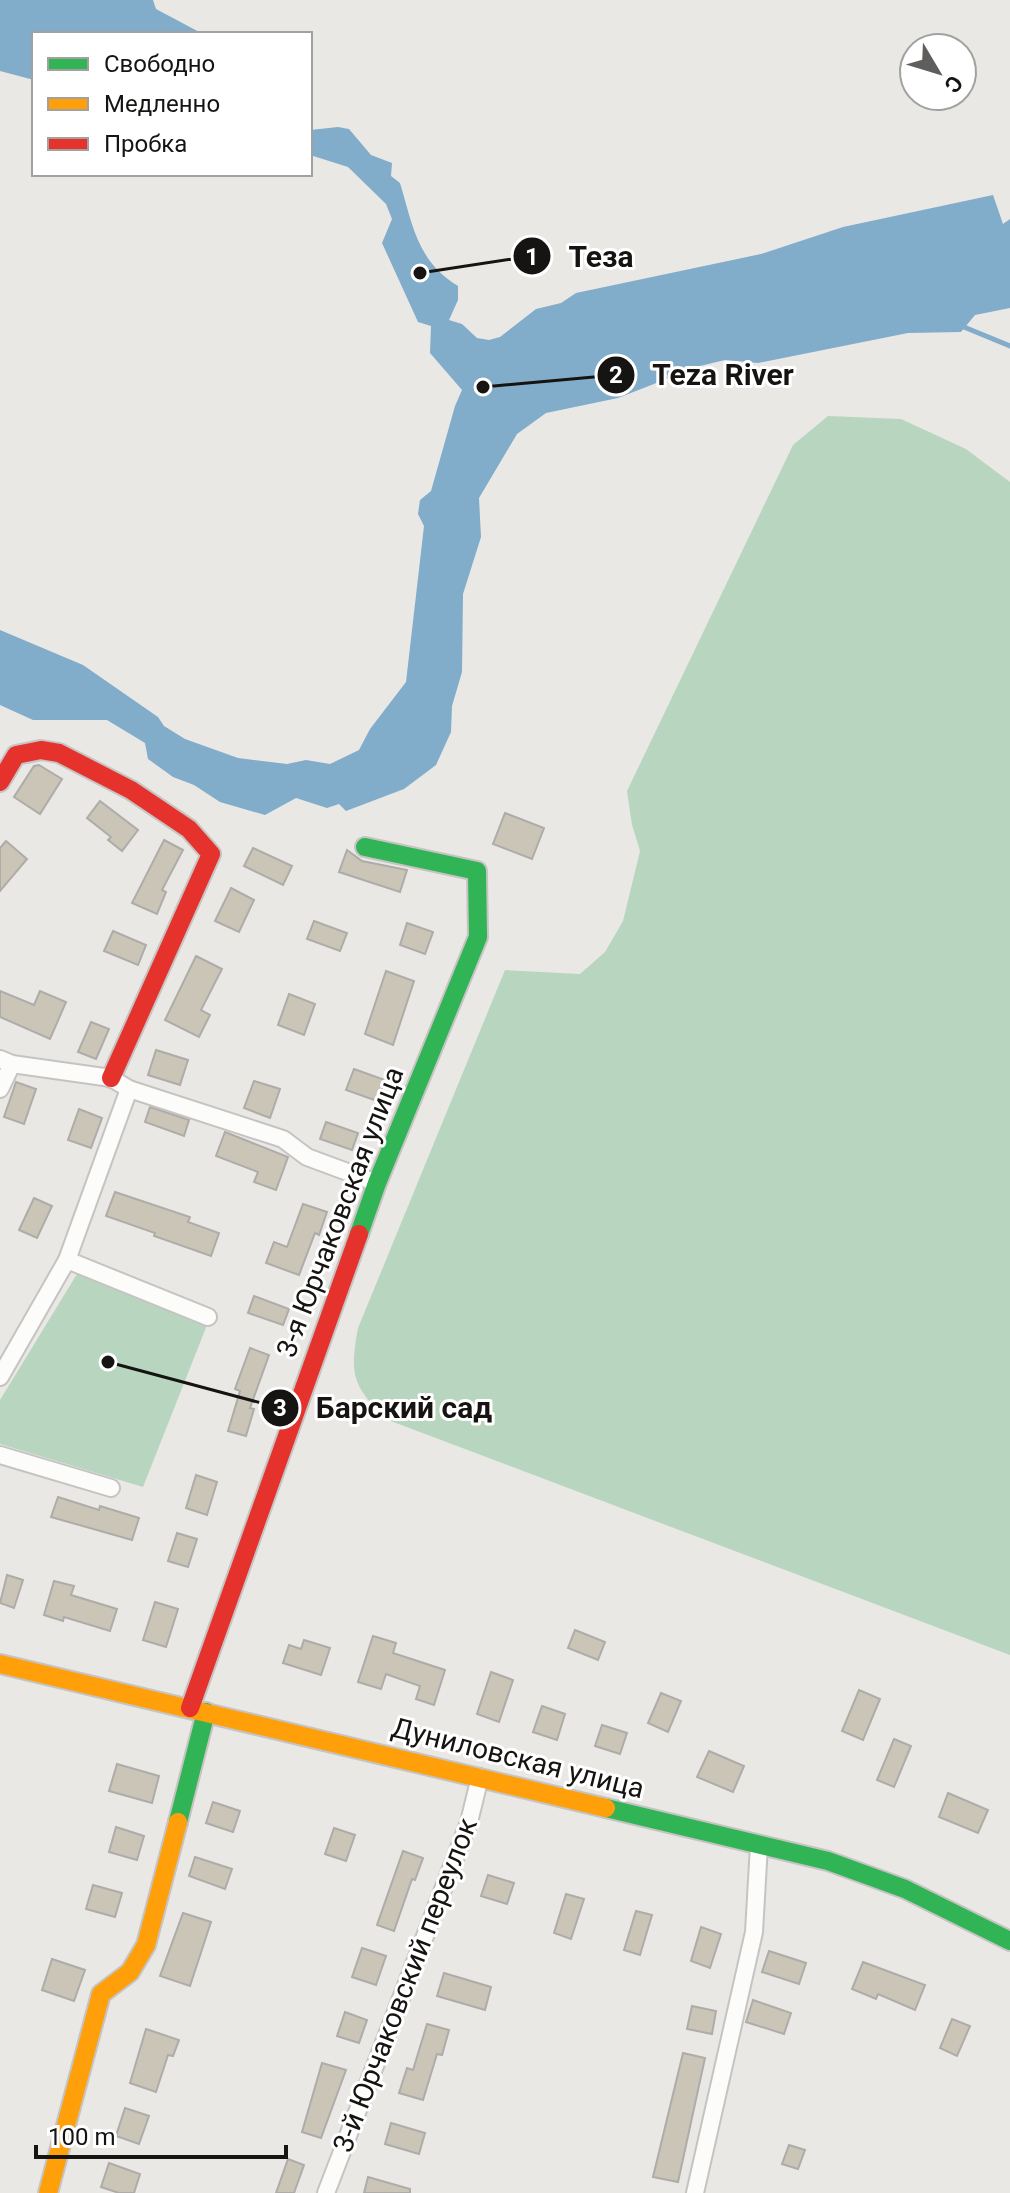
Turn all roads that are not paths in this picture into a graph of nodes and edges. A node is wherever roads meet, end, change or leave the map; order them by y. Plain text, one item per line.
1 (0, 782) edge
2 (365, 847) dead end
3 (6, 1061) edge
4 (111, 1078) junction
5 (0, 1089) edge
6 (129, 1089) junction
7 (377, 1183) junction
8 (67, 1260) junction
9 (208, 1317) dead end
10 (0, 1377) edge
11 (0, 1455) edge
12 (111, 1488) dead end
13 (0, 1664) edge
14 (198, 1710) junction
15 (480, 1777) junction
16 (759, 1845) junction
17 (1010, 1941) edge
18 (48, 2193) edge
19 (326, 2193) edge
20 (695, 2193) edge

1 - 4 street
2 - 7 street, 3-я Юрчаковская улица
3 - 4 street
3 - 5 street
4 - 6 street
6 - 7 street
6 - 8 street
7 - 14 street, 3-я Юрчаковская улица
8 - 9 street
8 - 10 street
11 - 12 street
13 - 14 street, Дуниловская улица
14 - 15 street, Дуниловская улица
14 - 18 street, 3-я Юрчаковская улица
15 - 16 street, Дуниловская улица
15 - 19 street, 3-й Юрчаковский переулок
16 - 17 street, Дуниловская улица
16 - 20 street

